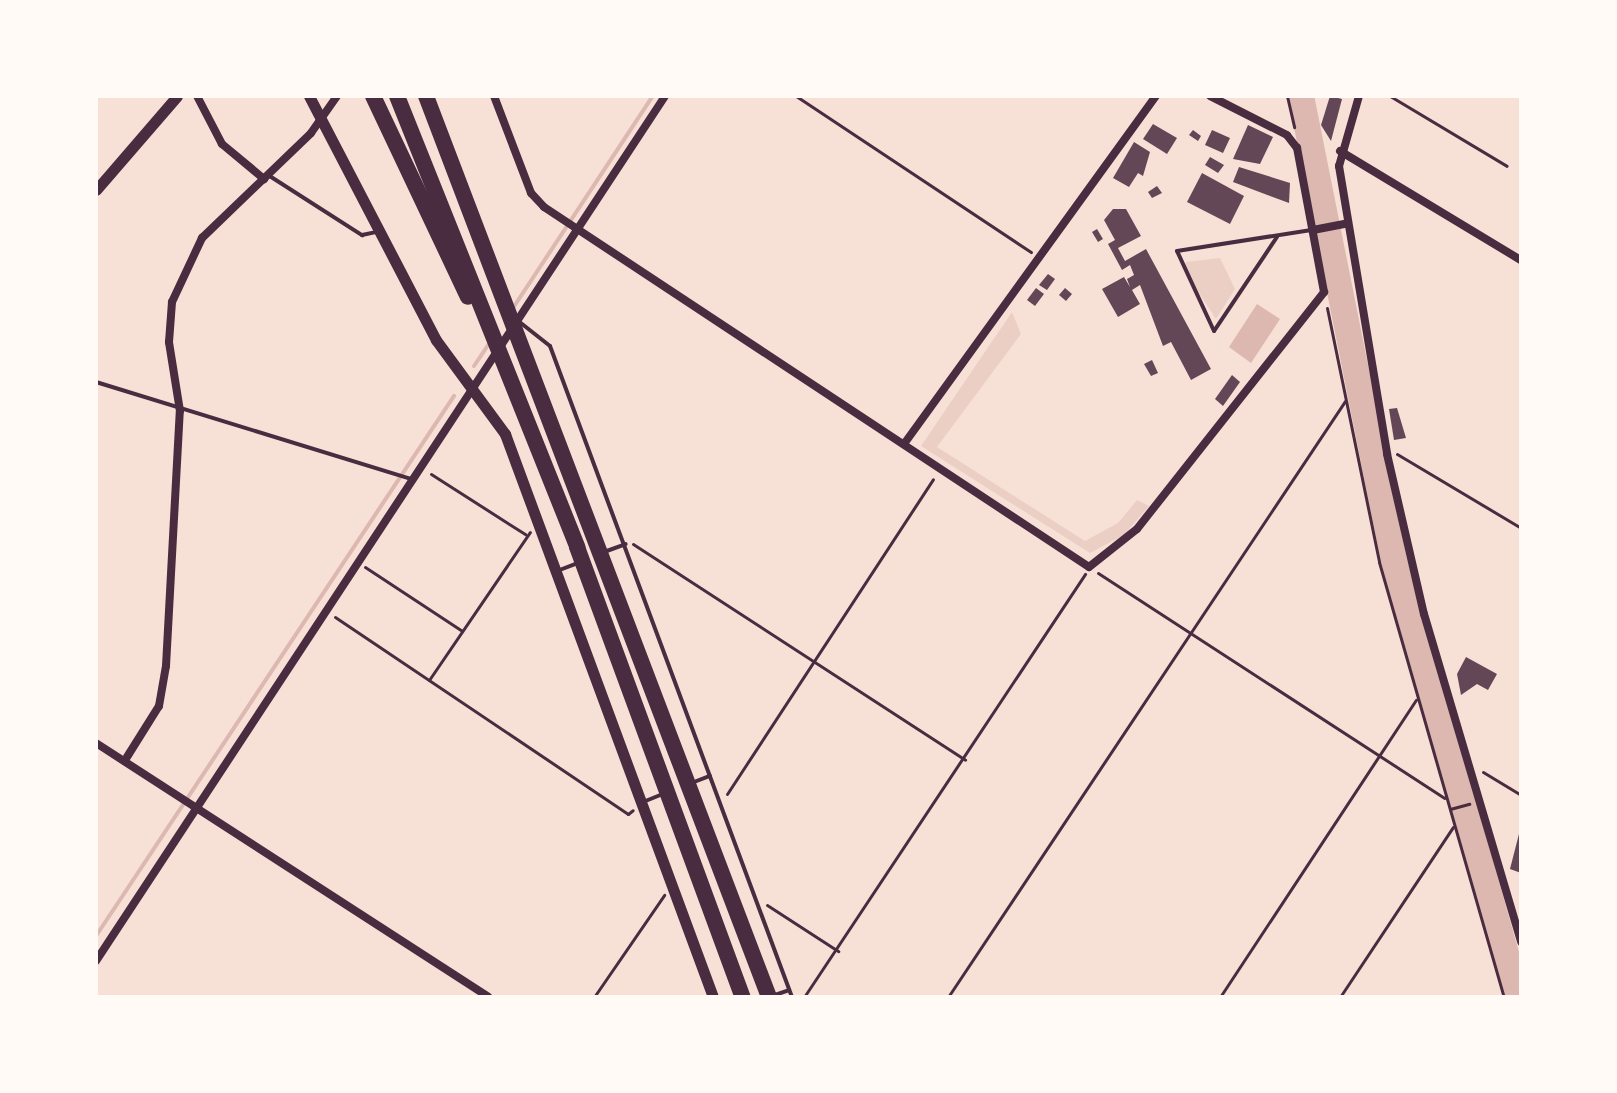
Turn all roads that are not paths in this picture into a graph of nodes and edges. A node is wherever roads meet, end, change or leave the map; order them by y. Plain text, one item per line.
1 (177, 96) edge
2 (197, 96) edge
3 (309, 96) edge
4 (337, 96) edge
5 (373, 96) edge
6 (397, 96) edge
7 (426, 96) edge
8 (494, 96) edge
9 (665, 96) edge
10 (1156, 96) edge
11 (1210, 96) edge
12 (1359, 96) edge
13 (322, 118) junction
14 (1340, 151) junction
15 (266, 177) junction
16 (96, 190) edge
17 (1341, 224) junction
18 (577, 227) junction
19 (384, 229) junction
20 (1313, 230) junction
21 (1277, 237) junction
22 (1521, 260) edge
23 (480, 314) junction
24 (515, 319) junction
25 (96, 382) edge
26 (472, 385) junction
27 (180, 411) junction
28 (904, 444) junction
29 (412, 479) junction
30 (626, 544) junction
31 (557, 571) junction
32 (96, 743) edge
33 (127, 757) junction
34 (710, 776) junction
35 (643, 802) junction
36 (197, 804) junction
37 (1521, 942) edge
38 (96, 961) edge
39 (789, 990) junction
40 (488, 997) edge
41 (713, 997) edge
42 (743, 997) edge
43 (770, 997) edge
44 (792, 997) edge

1 - 16 street
2 - 15 street
3 - 13 street
4 - 13 street
5 - 23 highway
6 - 23 highway
7 - 43 highway
8 - 18 street
9 - 18 street
10 - 28 street
11 - 20 street
12 - 14 street
13 - 15 street
13 - 19 street
14 - 17 street
14 - 22 street
15 - 19 lane
15 - 27 street
17 - 20 street
17 - 37 street
18 - 24 street
18 - 28 street
19 - 26 street
20 - 21 lane
20 - 28 street
21 - 21 lane
23 - 42 highway
24 - 26 street
24 - 30 lane
25 - 27 lane
26 - 29 street
26 - 31 street
27 - 29 lane
27 - 33 street
29 - 36 street
30 - 31 lane
30 - 34 lane
31 - 35 street
32 - 33 street
33 - 36 street
34 - 35 lane
34 - 39 lane
35 - 41 street
36 - 38 street
36 - 40 street
39 - 43 lane
39 - 44 lane

